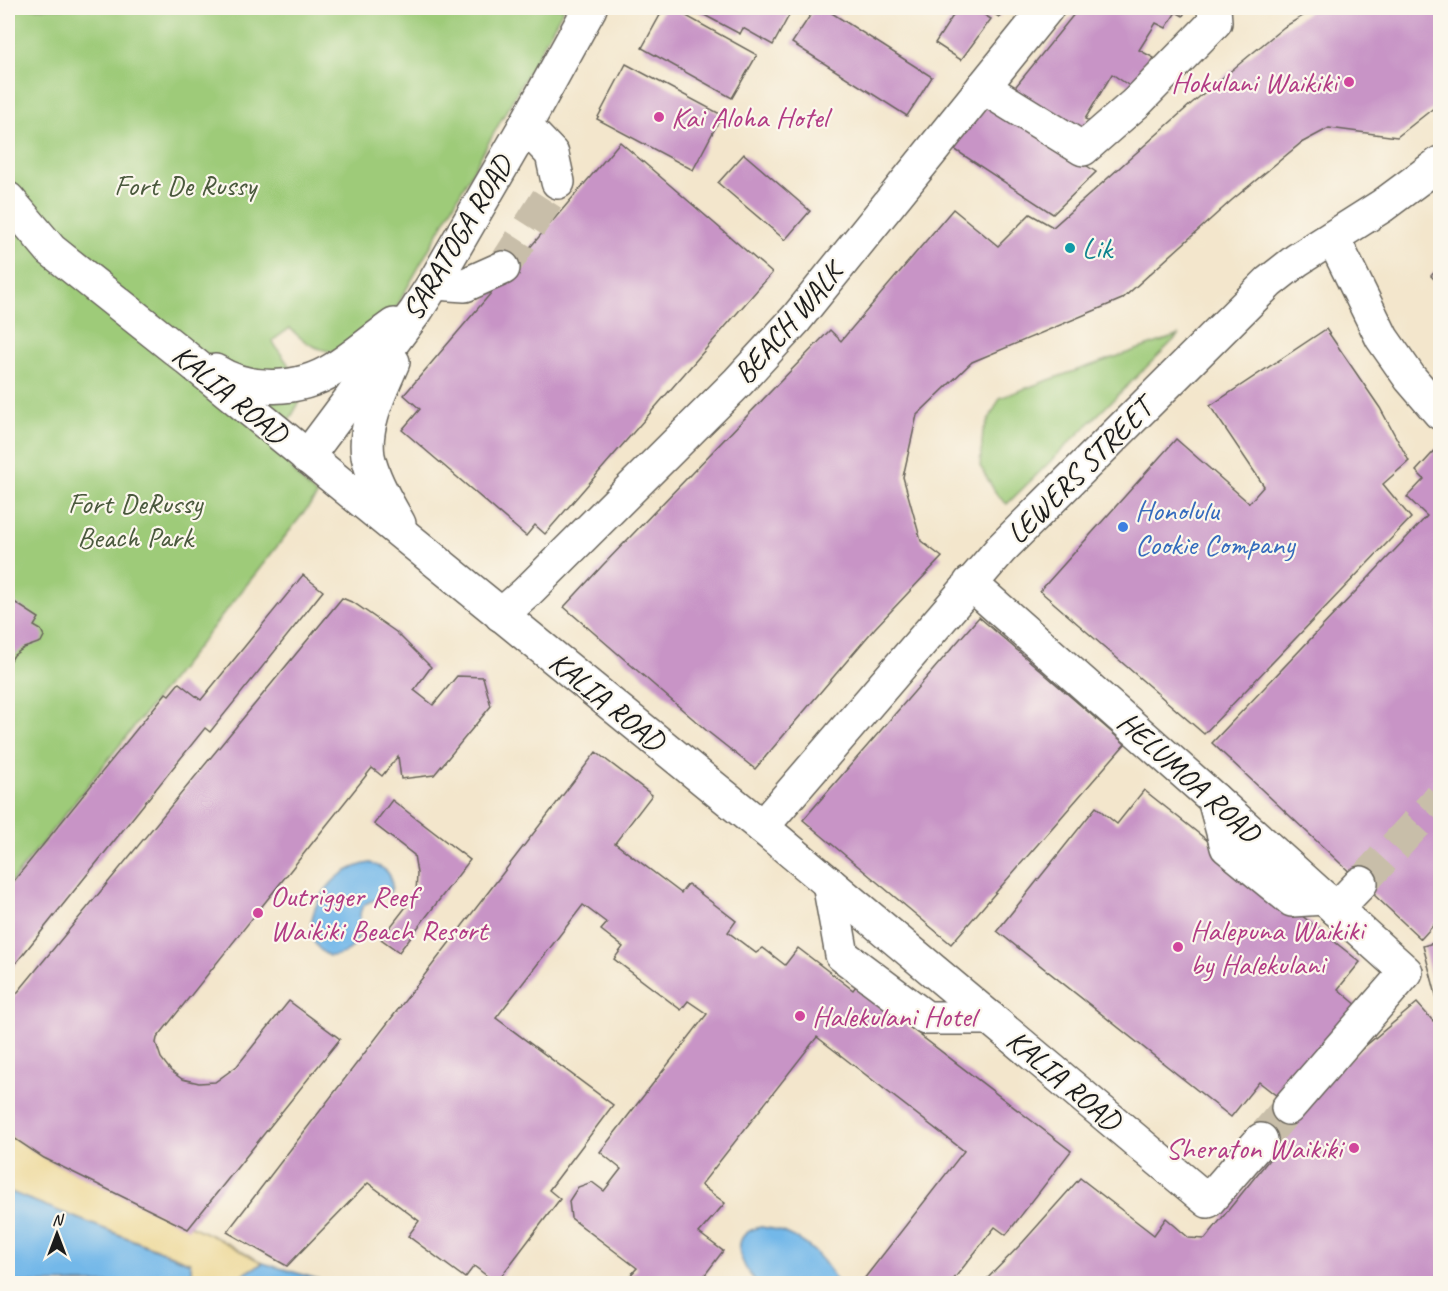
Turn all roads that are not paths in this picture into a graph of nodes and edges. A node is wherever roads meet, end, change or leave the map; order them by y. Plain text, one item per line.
1 (590, 8) edge
2 (1047, 8) edge
3 (1214, 8) edge
4 (983, 87) junction
5 (525, 126) junction
6 (1440, 163) edge
7 (558, 182) dead end
8 (8, 199) edge
9 (1333, 238) junction
10 (503, 268) tunnel mouth
11 (434, 283) junction
12 (416, 311) junction
13 (178, 351) junction
14 (1440, 413) edge
15 (307, 457) junction
16 (407, 539) junction
17 (970, 583) junction
18 (501, 615) junction
19 (762, 827) junction
20 (829, 883) junction
21 (1361, 883) tunnel mouth
22 (1330, 903) junction
23 (990, 1018) junction
24 (1288, 1108) tunnel mouth
25 (1261, 1140) tunnel mouth

1 - 5 street, SARATOGA ROAD
2 - 4 street, BEACH WALK
3 - 4 street
4 - 18 street, BEACH WALK
5 - 7 street
5 - 11 street, SARATOGA ROAD
6 - 9 street, LEWERS STREET
8 - 13 street, KALIA ROAD
9 - 14 street
9 - 17 street, LEWERS STREET
10 - 11 street
11 - 12 street, SARATOGA ROAD
12 - 13 street
12 - 15 street, SARATOGA ROAD
12 - 16 street
13 - 15 street, KALIA ROAD
15 - 16 street, KALIA ROAD
16 - 18 street, KALIA ROAD
17 - 19 street, LEWERS STREET
17 - 22 street, HELUMOA ROAD
18 - 19 street, KALIA ROAD
19 - 20 street, KALIA ROAD
20 - 23 street, KALIA ROAD
20 - 23 street
21 - 22 street
22 - 24 street, HELUMOA ROAD
23 - 25 street, KALIA ROAD

